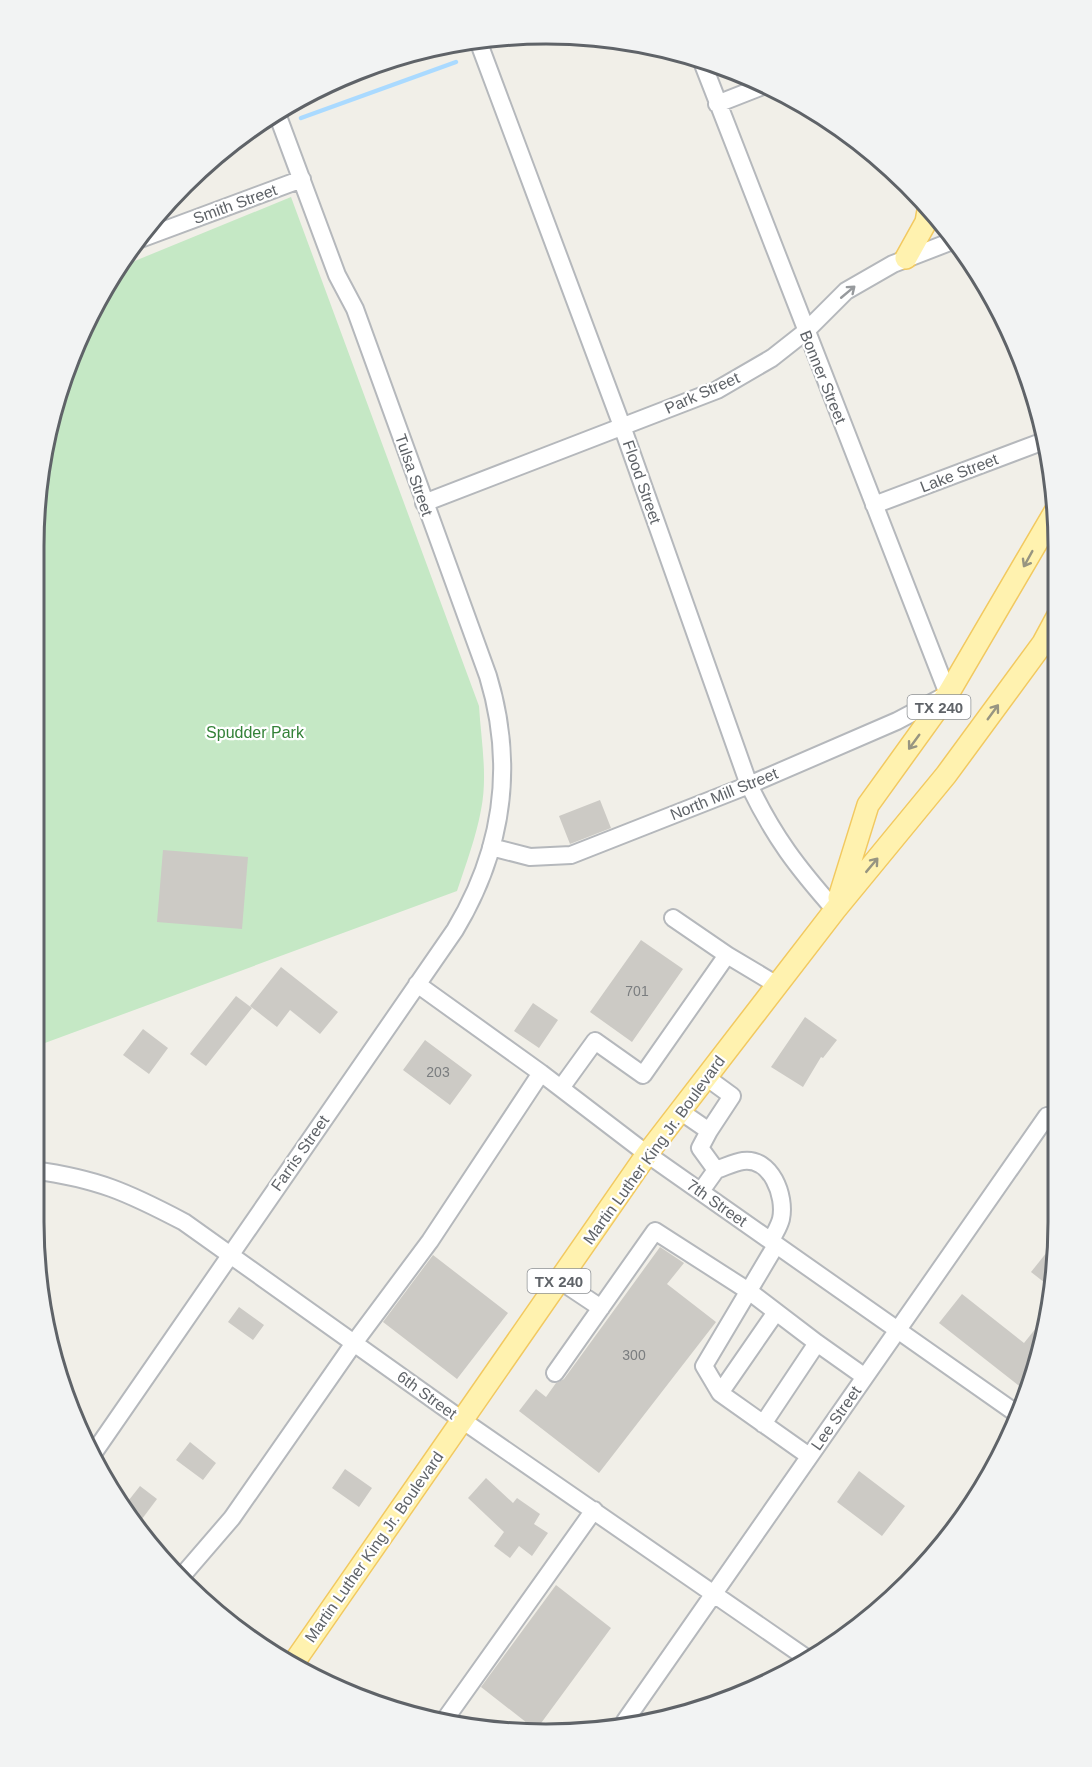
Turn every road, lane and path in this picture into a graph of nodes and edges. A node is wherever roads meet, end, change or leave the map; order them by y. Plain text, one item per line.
1 (481, 48) edge
2 (705, 69) edge
3 (755, 89) edge
4 (717, 104) junction
5 (280, 120) edge
6 (302, 180) junction
7 (927, 218) edge
8 (151, 235) edge
9 (947, 243) edge
10 (906, 258) junction
11 (805, 332) junction
12 (622, 426) junction
13 (1038, 443) edge
14 (424, 503) junction
15 (874, 505) junction
16 (1047, 524) edge
17 (1048, 634) edge
18 (948, 694) junction
19 (748, 785) junction
20 (490, 848) junction
21 (835, 910) junction
22 (673, 918) dead end
23 (727, 955) junction
24 (417, 984) junction
25 (777, 985) junction
26 (541, 1072) junction
27 (706, 1077) junction
28 (561, 1088) junction
29 (680, 1111) junction
30 (1047, 1116) dead end
31 (709, 1131) junction
32 (646, 1154) junction
33 (716, 1170) junction
34 (44, 1172) edge
35 (701, 1191) junction
36 (774, 1243) junction
37 (230, 1254) junction
38 (559, 1280) junction
39 (750, 1292) junction
40 (601, 1308) junction
41 (776, 1312) junction
42 (897, 1331) junction
43 (354, 1343) junction
44 (817, 1343) junction
45 (555, 1373) dead end
46 (865, 1377) junction
47 (720, 1393) junction
48 (1011, 1410) edge
49 (462, 1420) junction
50 (763, 1424) junction
51 (97, 1447) edge
52 (809, 1456) junction
53 (594, 1510) junction
54 (186, 1571) edge
55 (714, 1592) junction
56 (801, 1653) edge
57 (298, 1657) edge
58 (449, 1714) edge
59 (628, 1716) edge

1 - 12 street, Flood Street
2 - 4 street, Bonner Street
3 - 4 street
4 - 11 street, Bonner Street
5 - 6 street, Tulsa Street
6 - 8 street, Smith Street
6 - 14 street, Tulsa Street
7 - 10 main road
9 - 10 street, Park Street
11 -> 10 street, Park Street
11 - 12 street, Park Street
11 - 15 street, Bonner Street
12 - 14 street, Park Street
12 - 19 street, Flood Street
13 - 15 street, Lake Street
14 - 20 street, Tulsa Street
15 - 18 street, Bonner Street
16 -> 18 main road, Martin Luther King Jr. Boulevard / TX 240
21 -> 17 main road, Martin Luther King Jr. Boulevard / TX 240
18 - 19 street, North Mill Street
18 -> 21 main road, Martin Luther King Jr. Boulevard / TX 240
19 - 20 street, North Mill Street
19 - 21 street, Flood Street
20 - 24 street, Farris Street
21 - 25 main road, Martin Luther King Jr. Boulevard / TX 240
22 - 23 street
23 - 25 street
23 - 28 street
24 - 26 street, 7th Street
24 - 37 street, Farris Street
25 - 27 main road, Martin Luther King Jr. Boulevard / TX 240
26 - 28 street, 7th Street
26 - 43 street
27 - 29 main road, Martin Luther King Jr. Boulevard / TX 240
27 - 31 street
28 - 32 street, 7th Street
29 - 31 street
29 - 32 main road, Martin Luther King Jr. Boulevard / TX 240
30 - 42 street, Lee Street
31 - 33 street
32 - 35 street, 7th Street
32 - 38 main road, Martin Luther King Jr. Boulevard / TX 240
33 - 35 street
33 - 36 street
34 - 37 street, 6th Street
35 - 36 street, 7th Street
36 - 39 street
36 - 42 street, 7th Street
37 - 43 street, 6th Street
37 - 51 street, Farris Street
38 - 40 street
38 - 49 main road, Martin Luther King Jr. Boulevard / TX 240
39 - 40 street
39 - 41 street
39 - 47 street
40 - 45 street
41 - 44 street
41 - 47 street
42 - 46 street, Lee Street
42 - 48 street, 7th Street
43 - 49 street, 6th Street
43 - 54 street
44 - 46 street
44 - 50 street
46 - 52 street, Lee Street
47 - 50 street
49 - 53 street, 6th Street
49 - 57 main road, Martin Luther King Jr. Boulevard / TX 240
50 - 52 street
52 - 55 street, Lee Street
53 - 55 street, 6th Street
53 - 58 street
55 - 56 street, 6th Street
55 - 59 street, Lee Street

